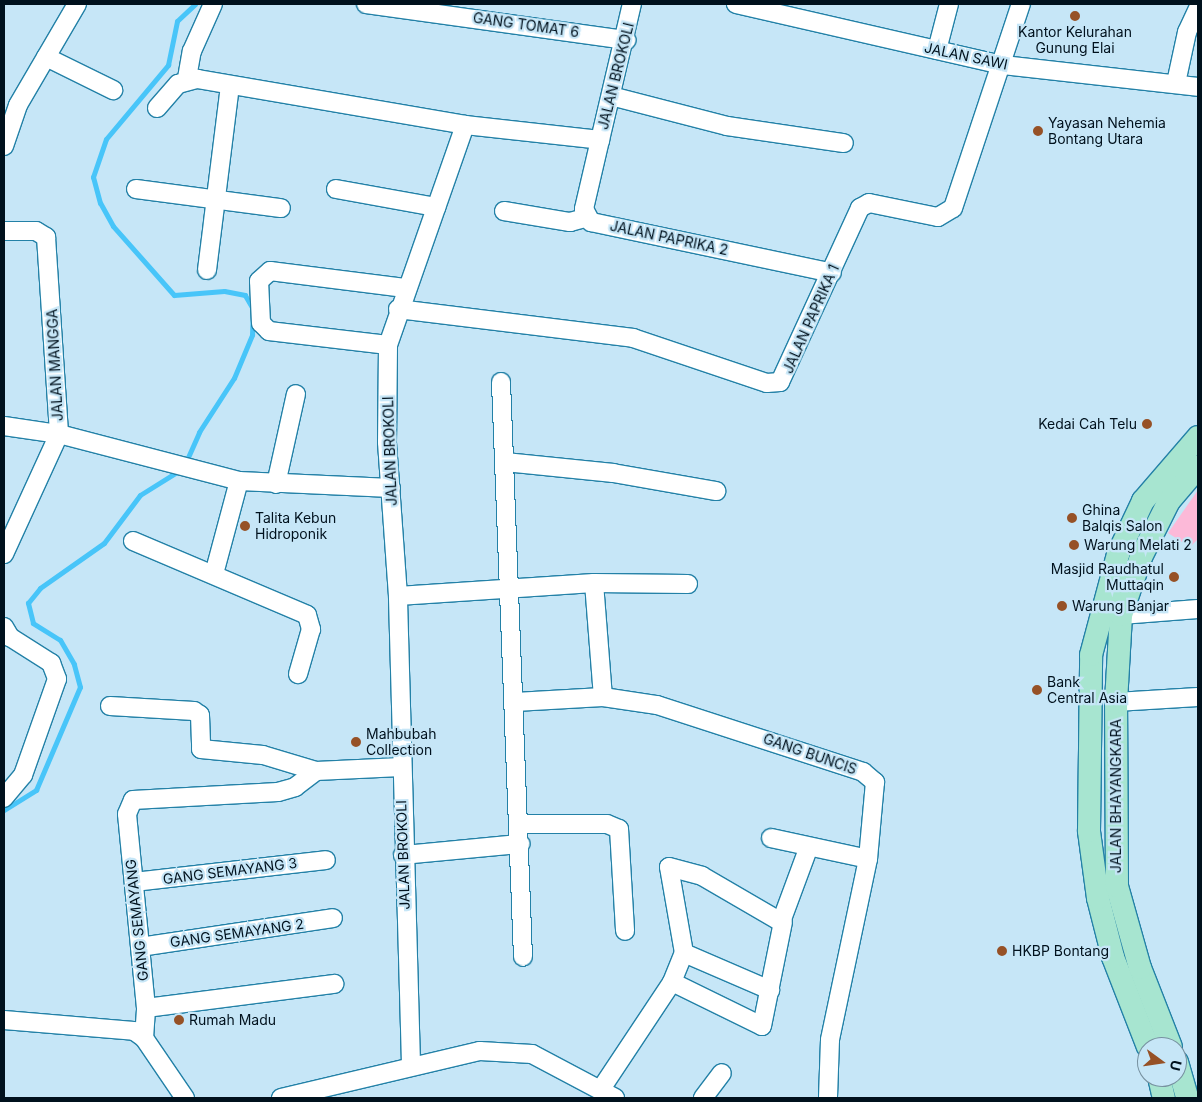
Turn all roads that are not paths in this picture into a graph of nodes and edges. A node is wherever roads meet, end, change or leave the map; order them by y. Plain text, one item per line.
1 (77, 4) edge
2 (213, 4) edge
3 (366, 4) edge
4 (632, 4) edge
5 (736, 4) edge
6 (949, 4) edge
7 (1021, 4) edge
8 (1198, 8) edge
9 (627, 40) junction
10 (937, 50) junction
11 (46, 57) junction
12 (1003, 65) junction
13 (187, 78) junction
14 (1176, 83) junction
15 (230, 86) junction
16 (1196, 86) edge
17 (113, 90) dead end
18 (611, 96) junction
19 (157, 108) dead end
20 (466, 125) junction
21 (600, 140) junction
22 (844, 143) dead end
23 (4, 146) edge
24 (136, 189) dead end
25 (336, 189) dead end
26 (217, 201) junction
27 (436, 207) junction
28 (282, 208) dead end
29 (504, 211) dead end
30 (585, 218) junction
31 (4, 231) edge
32 (207, 270) dead end
33 (832, 273) junction
34 (406, 288) junction
35 (398, 309) junction
36 (388, 345) junction
37 (501, 382) dead end
38 (296, 394) dead end
39 (4, 426) edge
40 (59, 434) junction
41 (1198, 437) edge
42 (505, 462) junction
43 (1198, 467) edge
44 (239, 481) junction
45 (276, 484) junction
46 (391, 488) junction
47 (716, 491) dead end
48 (133, 541) dead end
49 (4, 553) edge
50 (214, 574) junction
51 (594, 583) junction
52 (688, 584) dead end
53 (512, 590) junction
54 (398, 596) junction
55 (1198, 609) edge
56 (1121, 615) junction
57 (4, 627) edge
58 (298, 674) dead end
59 (603, 697) junction
60 (1198, 697) edge
61 (515, 702) junction
62 (1092, 702) junction
63 (1116, 702) junction
64 (110, 706) dead end
65 (1114, 754) junction
66 (1090, 755) junction
67 (400, 767) junction
68 (316, 771) junction
69 (4, 798) edge
70 (519, 824) junction
71 (771, 838) dead end
72 (520, 844) junction
73 (808, 849) junction
74 (403, 855) junction
75 (868, 859) junction
76 (326, 860) dead end
77 (134, 882) junction
78 (333, 918) dead end
79 (783, 922) junction
80 (625, 930) dead end
81 (140, 947) junction
82 (684, 953) junction
83 (523, 957) dead end
84 (672, 982) junction
85 (334, 984) dead end
86 (770, 990) junction
87 (146, 1008) junction
88 (4, 1020) edge
89 (1144, 1037) edge
90 (1167, 1037) edge
91 (144, 1038) junction
92 (411, 1064) junction
93 (722, 1073) dead end
94 (608, 1094) edge
95 (185, 1098) edge
96 (281, 1098) edge
97 (703, 1098) edge
98 (828, 1098) edge

1 - 11 street
2 - 13 street
3 - 9 street, GANG TOMAT 6
4 - 9 street, JALAN BROKOLI
5 - 10 street, JALAN SAWI
6 - 10 street
7 - 12 street
8 - 14 street
9 - 18 street, JALAN BROKOLI
10 - 12 street, JALAN SAWI
11 - 17 street
11 - 23 street
12 - 14 street, JALAN SAWI
12 - 33 street, JALAN PAPRIKA 1
13 - 15 street
13 - 19 street
14 - 16 street, JALAN SAWI
15 - 20 street
15 - 26 street
18 - 21 street, JALAN BROKOLI
18 - 22 street
20 - 21 street, JALAN BROKOLI
20 - 27 street, JALAN BROKOLI
21 - 30 street
24 - 26 street
25 - 27 street
26 - 28 street
26 - 32 street
27 - 34 street, JALAN BROKOLI
29 - 30 street, JALAN PAPRIKA 2
30 - 33 street, JALAN PAPRIKA 2
31 - 40 street, JALAN MANGGA
33 - 35 street, JALAN PAPRIKA 1
34 - 35 street, JALAN BROKOLI
34 - 36 street
35 - 36 street, JALAN BROKOLI
36 - 46 street, JALAN BROKOLI
37 - 42 street
38 - 45 street
39 - 40 street
40 - 44 street
40 - 49 street, JALAN MANGGA
41 - 62 main road, JALAN BHAYANGKARA
42 - 47 street
42 - 53 street
43 - 56 main road, JALAN BHAYANGKARA
44 - 45 street
44 - 50 street
45 - 46 street
46 - 54 street, JALAN BROKOLI
48 - 50 street
50 - 58 street
51 - 52 street
51 - 53 street
51 - 59 street
53 - 54 street
53 - 61 street
54 - 67 street, JALAN BROKOLI
55 - 56 street
56 - 63 main road, JALAN BHAYANGKARA
57 - 69 street
59 - 61 street, GANG BUNCIS
59 - 75 street, GANG BUNCIS
60 - 63 street
61 - 70 street
62 - 63 main road
62 - 66 main road, JALAN BHAYANGKARA
63 - 65 main road, JALAN BHAYANGKARA
64 - 68 street
65 - 66 main road
65 - 90 main road, JALAN BHAYANGKARA
66 - 89 main road, JALAN BHAYANGKARA
67 - 68 street
67 - 74 street, JALAN BROKOLI
68 - 77 street, GANG SEMAYANG
70 - 72 street
70 - 80 street
71 - 73 street
72 - 74 street
72 - 83 street
73 - 75 street
73 - 79 street
74 - 92 street, JALAN BROKOLI
75 - 98 street, GANG BUNCIS
76 - 77 street, GANG SEMAYANG 3
77 - 81 street, GANG SEMAYANG
78 - 81 street, GANG SEMAYANG 2
79 - 82 street
79 - 86 street
81 - 87 street, GANG SEMAYANG
82 - 84 street
82 - 86 street
84 - 86 street
84 - 94 street
85 - 87 street
87 - 91 street, GANG SEMAYANG
88 - 91 street
91 - 95 street
92 - 94 street
92 - 96 street
93 - 97 street

